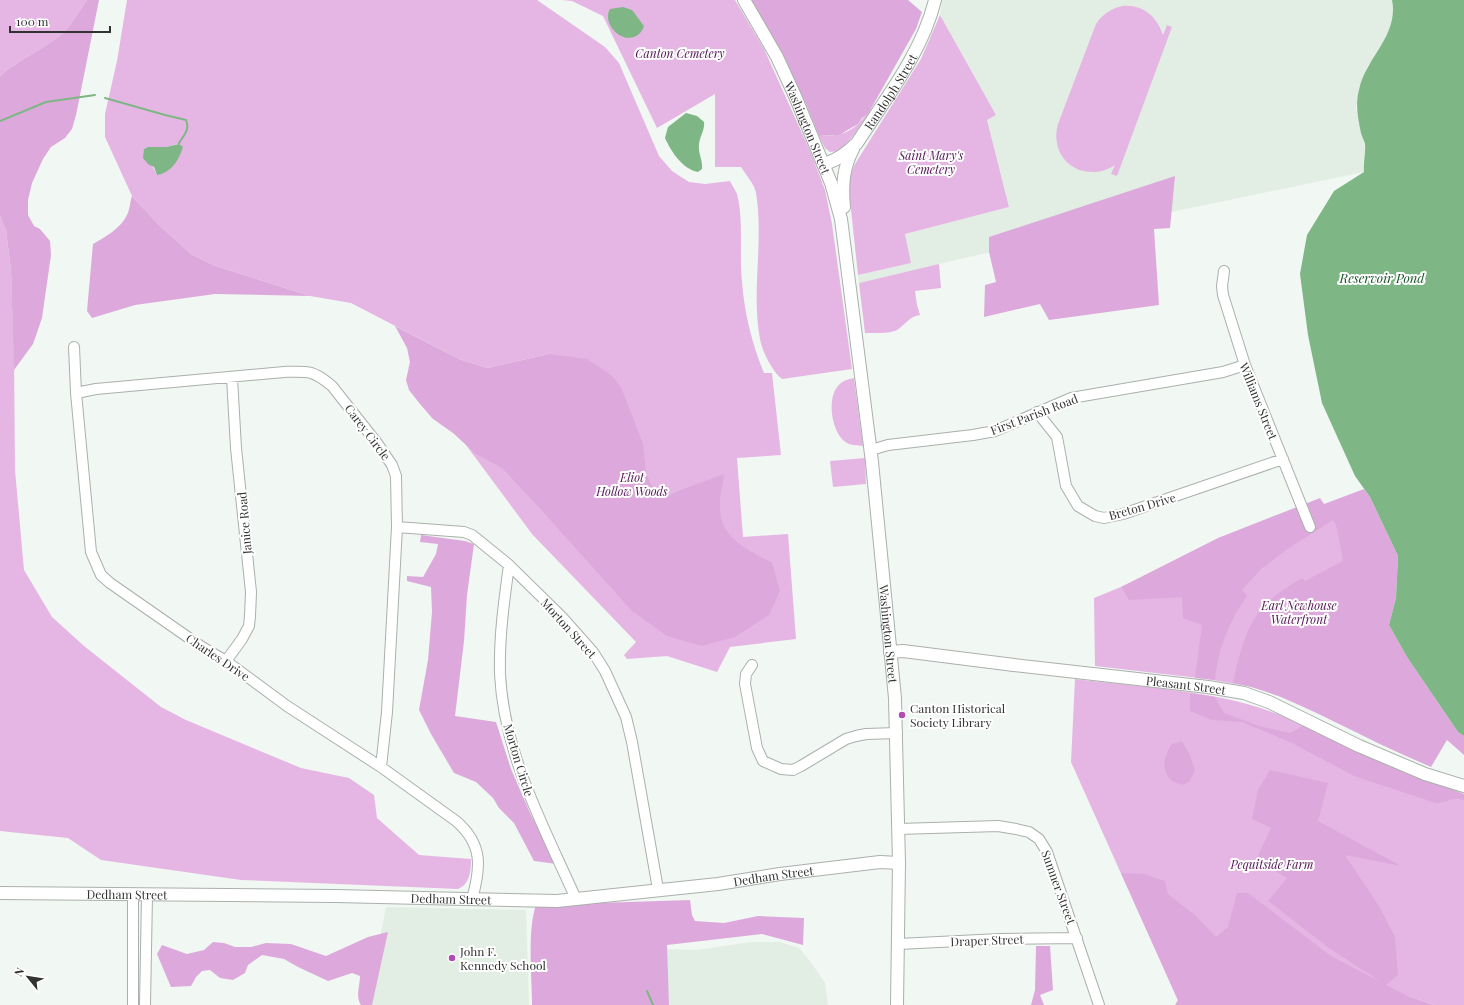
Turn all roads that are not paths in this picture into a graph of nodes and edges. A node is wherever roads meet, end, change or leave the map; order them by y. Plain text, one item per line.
1 (744, 0) edge
2 (935, 0) edge
3 (857, 143) junction
4 (850, 156) junction
5 (826, 169) junction
6 (847, 265) junction
7 (1224, 271) dead end
8 (74, 347) dead end
9 (1245, 366) junction
10 (232, 378) junction
11 (76, 393) junction
12 (1037, 412) junction
13 (871, 450) junction
14 (1283, 459) junction
15 (1310, 526) dead end
16 (397, 527) junction
17 (509, 565) junction
18 (890, 652) junction
19 (226, 661) junction
20 (752, 665) dead end
21 (897, 733) junction
22 (381, 767) junction
23 (1464, 786) edge
24 (898, 829) junction
25 (899, 863) junction
26 (658, 889) junction
27 (0, 893) edge
28 (133, 894) junction
29 (147, 895) junction
30 (472, 899) junction
31 (576, 899) junction
32 (1077, 938) junction
33 (898, 944) junction
34 (133, 1005) edge
35 (145, 1005) edge
36 (897, 1005) edge
37 (1099, 1005) edge

1 - 5 main road, Washington Street
2 - 3 main road, Randolph Street
3 - 4 main road, Washington Street
3 - 5 main road, Randolph Street
4 - 5 main road
4 - 6 main road, Washington Street
5 - 6 main road, Washington Street
6 - 13 main road, Washington Street
7 - 9 street, Williams Street
8 - 11 street, Charles Drive
9 - 12 street, First Parish Road
9 - 14 street, Williams Street
10 - 11 street, Carey Circle
10 - 16 street, Carey Circle
10 - 19 street, Janice Road
11 - 19 street, Charles Drive
12 - 13 street, First Parish Road
12 - 14 street, Breton Drive
13 - 18 main road, Washington Street
14 - 15 street, Williams Street
16 - 17 street, Morton Street
16 - 22 street, Carey Circle
17 - 26 street, Morton Street
17 - 31 street, Morton Circle
18 - 21 main road, Washington Street
18 - 23 main road, Pleasant Street
19 - 22 street, Charles Drive
20 - 21 street
21 - 24 main road, Washington Street
22 - 30 street, Charles Drive
24 - 25 main road, Washington Street
24 - 32 street, Sumner Street
25 - 26 main road, Dedham Street
25 - 33 main road, Washington Street
26 - 31 main road, Dedham Street
27 - 28 main road, Dedham Street
28 - 29 main road, Dedham Street
28 - 34 street
29 - 30 main road, Dedham Street
29 - 35 street
30 - 31 main road, Dedham Street
32 - 33 street, Draper Street
32 - 37 street, Sumner Street
33 - 36 main road, Washington Street

